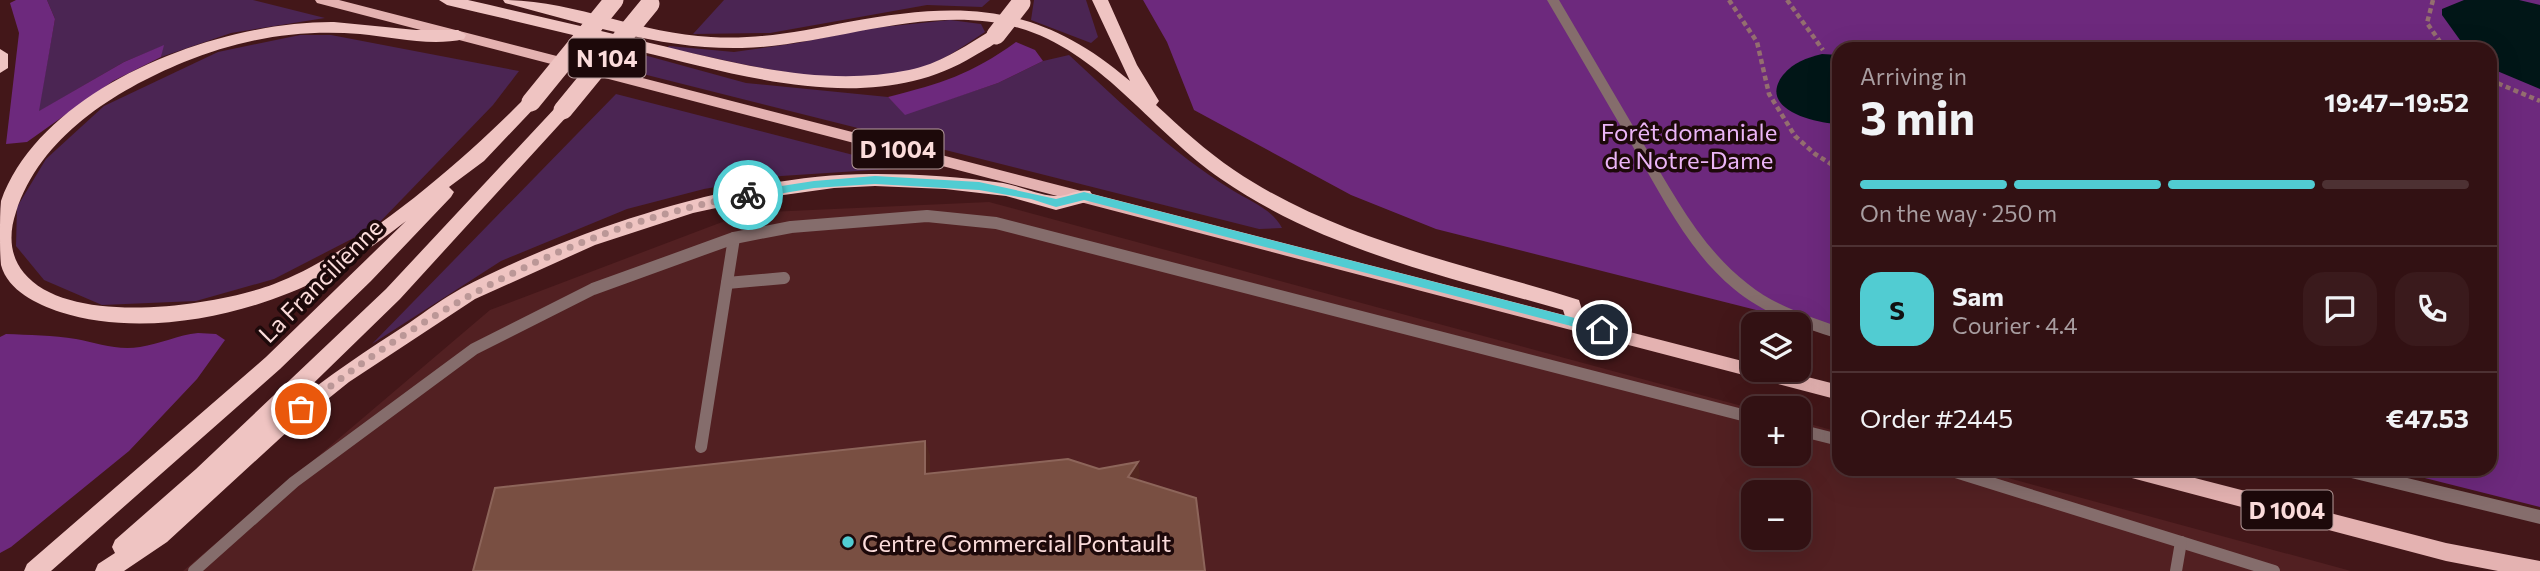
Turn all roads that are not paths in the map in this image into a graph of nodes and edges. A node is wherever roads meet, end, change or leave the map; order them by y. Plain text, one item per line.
1 (322, 0) edge
2 (447, 0) edge
3 (511, 0) edge
4 (614, 0) edge
5 (1100, 0) edge
6 (1553, 0) edge
7 (1021, 1) edge
8 (652, 2) edge
9 (458, 36) junction
10 (0, 54) edge
11 (0, 68) edge
12 (531, 102) joint
13 (1155, 111) junction
14 (486, 149) junction
15 (1084, 196) junction
16 (734, 238) junction
17 (784, 278) dead end
18 (727, 283) junction
19 (1576, 323) junction
20 (1832, 330) edge
21 (1832, 391) edge
22 (1741, 415) edge
23 (1811, 433) edge
24 (1832, 438) edge
25 (701, 447) dead end
26 (1969, 476) edge
27 (2155, 476) edge
28 (2372, 476) edge
29 (2540, 517) edge
30 (2181, 542) junction
31 (2446, 552) junction
32 (2540, 570) edge
33 (35, 571) edge
34 (97, 571) edge
35 (106, 571) edge
36 (194, 571) edge
37 (2176, 571) edge
38 (2274, 571) edge
39 (2493, 571) edge

1 - 9 main road, D 1004
2 - 7 highway, bridge
3 - 13 highway
4 - 12 highway, La Francilienne / N 104, bridge
5 - 13 highway
6 - 20 street
8 - 34 highway, N 104, bridge
9 - 14 highway
9 - 15 main road, D 1004
10 - 11 highway
12 - 14 highway, La Francilienne / N 104
13 - 19 highway
14 - 33 highway, La Francilienne / N 104
15 - 19 main road, D 1004
15 - 35 highway
16 - 18 lane
16 - 22 lane
16 - 36 lane
17 - 18 lane
18 - 25 lane
19 - 21 main road, D 1004
23 - 24 lane
26 - 30 lane
27 - 31 main road, D 1004
28 - 29 street
30 - 37 lane
30 - 38 lane
31 - 32 main road, D 1004
31 - 39 main road, D 1004

